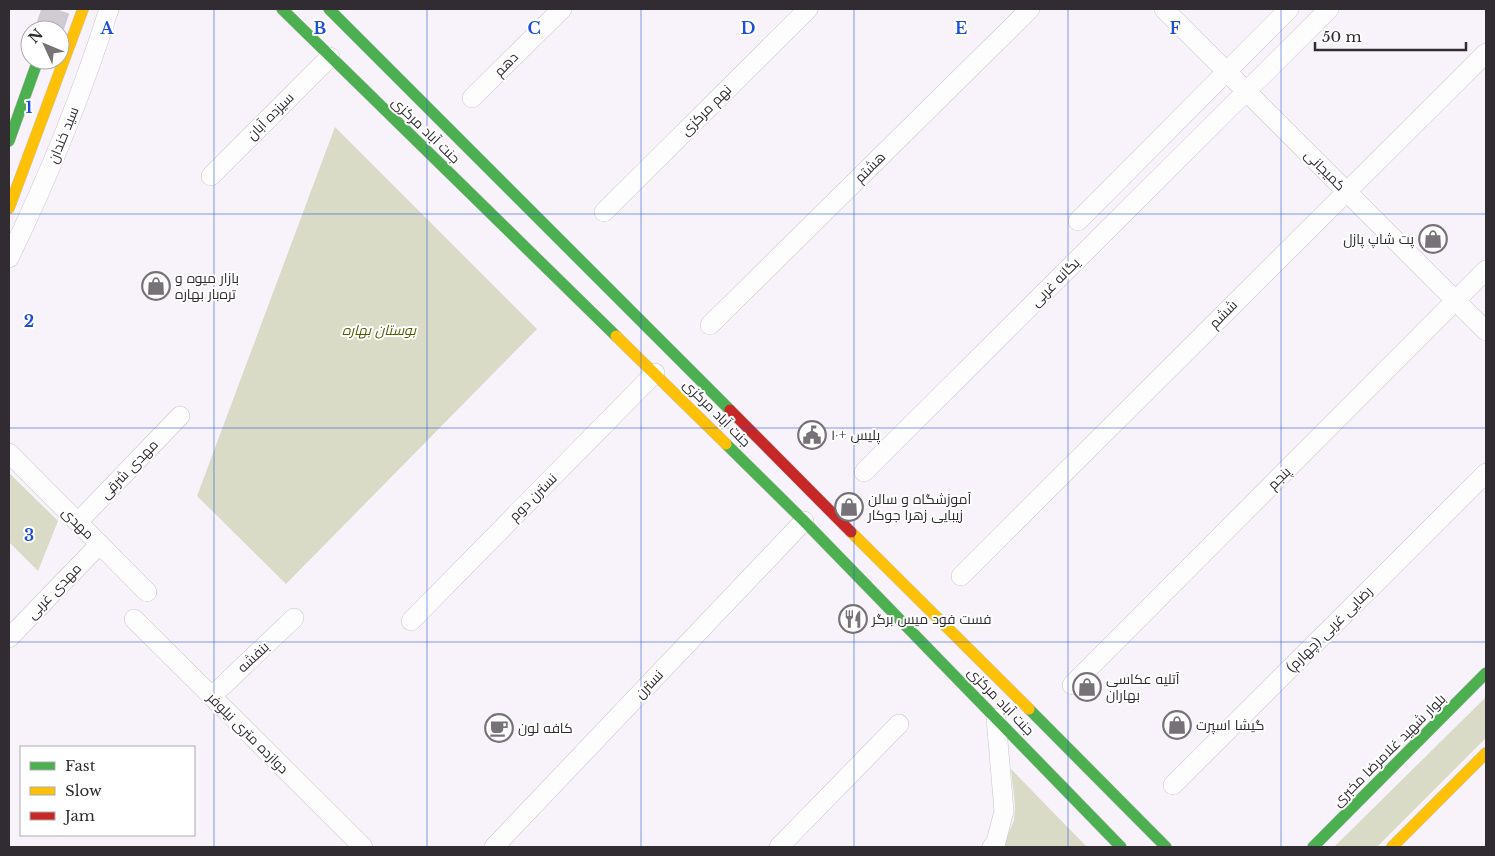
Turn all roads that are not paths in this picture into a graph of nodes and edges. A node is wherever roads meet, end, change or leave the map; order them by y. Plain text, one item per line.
1 (83, 9) edge
2 (109, 9) edge
3 (282, 9) edge
4 (328, 9) edge
5 (562, 9) edge
6 (808, 9) edge
7 (1030, 9) edge
8 (1164, 9) edge
9 (1289, 9) edge
10 (1329, 9) edge
11 (1486, 53) edge
12 (330, 57) junction
13 (34, 70) edge
14 (1226, 71) junction
15 (1247, 92) junction
16 (472, 98) dead end
17 (9, 141) edge
18 (211, 176) dead end
19 (482, 184) junction
20 (1347, 192) junction
21 (9, 208) edge
22 (604, 212) dead end
23 (1078, 221) dead end
24 (9, 258) edge
25 (1486, 270) edge
26 (1456, 301) junction
27 (710, 325) dead end
28 (1486, 331) edge
29 (655, 373) junction
30 (180, 416) dead end
31 (9, 453) edge
32 (864, 472) dead end
33 (1486, 473) edge
34 (804, 521) junction
35 (78, 522) junction
36 (100, 544) junction
37 (960, 576) dead end
38 (147, 592) dead end
39 (294, 618) dead end
40 (134, 619) dead end
41 (412, 621) dead end
42 (9, 638) edge
43 (1486, 674) edge
44 (1072, 685) dead end
45 (212, 696) junction
46 (996, 718) junction
47 (899, 724) dead end
48 (1486, 753) edge
49 (1173, 785) dead end
50 (363, 847) edge
51 (494, 847) edge
52 (778, 847) edge
53 (992, 847) edge
54 (1121, 847) edge
55 (1166, 847) edge
56 (1313, 847) edge
57 (1392, 847) edge

1 - 21 main road
2 - 24 street, سید خندان
3 - 12 main road, جنت آباد مرکزی
4 - 19 main road, جنت آباد مرکزی
5 - 16 street, دهم
6 - 22 street, نهم مرکزی
7 - 27 street, هشتم
8 - 14 street, کمیجانی
9 - 14 street
10 - 15 street, یگانه غربی
11 - 20 street, ششم
12 - 18 street, سیزده آبان
12 - 19 main road, جنت آباد مرکزی
13 - 17 main road
14 - 15 street, کمیجانی
14 - 23 street
15 - 20 street, کمیجانی
15 - 32 street, یگانه غربی
19 - 29 main road, جنت آباد مرکزی
19 - 55 main road, جنت آباد مرکزی
20 - 26 street, کمیجانی
20 - 37 street, ششم
25 - 26 street, پنجم
26 - 28 street, کمیجانی
26 - 44 street, پنجم
29 - 34 main road, جنت آباد مرکزی
29 - 41 street, نسترن دوم
30 - 35 street, مهدی شرقی
31 - 35 street, مهدی
33 - 49 street, رضایی غربی (چهارم)
34 - 46 main road, جنت آباد مرکزی
34 - 51 street, نسترن
35 - 36 street, مهدی
36 - 38 street, مهدی
36 - 42 street, مهدی غربی
39 - 45 street, بنفشه
40 - 45 street, دوازده متری نیلوفر
43 - 56 main road, بلوار شهید غلامرضا مخبری
45 - 50 street, دوازده متری نیلوفر
46 - 53 street
46 - 54 main road, جنت آباد مرکزی
47 - 52 street
48 - 57 main road

